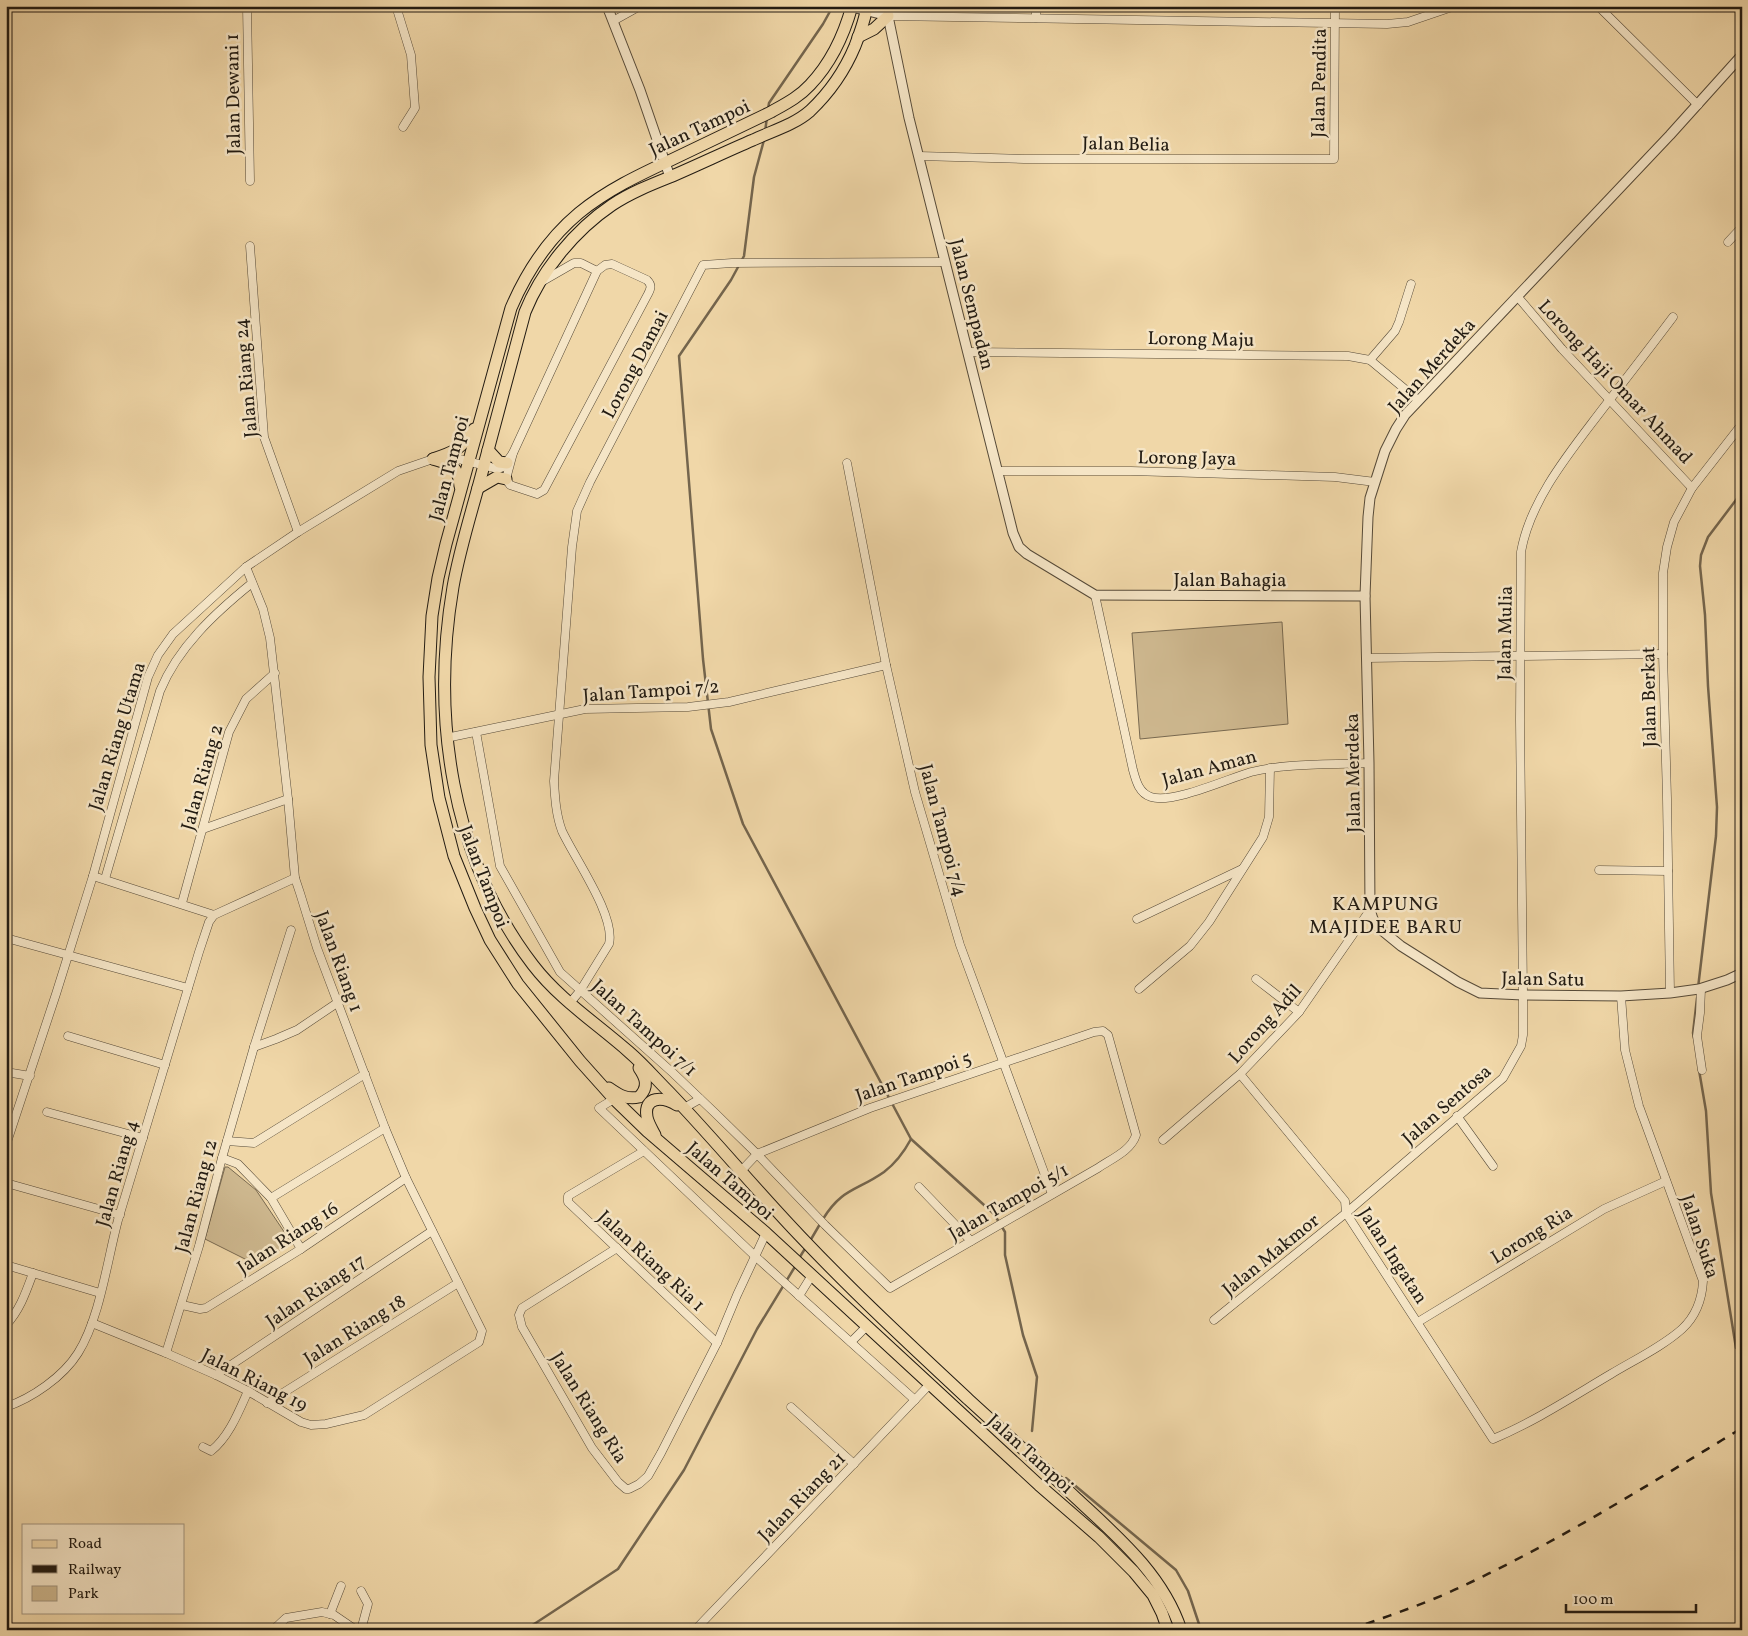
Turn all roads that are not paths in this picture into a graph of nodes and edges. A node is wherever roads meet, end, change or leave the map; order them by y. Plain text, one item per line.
1 (248, 6) edge
2 (396, 6) edge
3 (608, 6) edge
4 (640, 6) edge
5 (1036, 6) edge
6 (1335, 6) edge
7 (1455, 6) edge
8 (1598, 6) edge
9 (852, 7) edge
10 (867, 9) edge
11 (888, 16) junction
12 (1036, 18) junction
13 (613, 21) junction
14 (1335, 23) junction
15 (858, 37) junction
16 (1742, 55) edge
17 (1698, 105) junction
18 (403, 128) dead end
19 (919, 156) junction
20 (1334, 159) joint
21 (665, 163) junction
22 (670, 177) junction
23 (250, 182) dead end
24 (1742, 228) edge
25 (1728, 242) dead end
26 (250, 246) dead end
27 (945, 262) junction
28 (597, 271) junction
29 (540, 282) junction
30 (1411, 284) dead end
31 (1517, 296) junction
32 (1673, 318) dead end
33 (968, 352) junction
34 (1370, 360) junction
35 (1418, 400) junction
36 (1609, 400) junction
37 (479, 418) junction
38 (1742, 424) edge
39 (488, 450) junction
40 (510, 458) junction
41 (432, 459) junction
42 (469, 461) junction
43 (847, 463) dead end
44 (484, 465) junction
45 (999, 471) junction
46 (506, 479) junction
47 (1375, 482) junction
48 (478, 488) junction
49 (1692, 488) junction
50 (460, 490) junction
51 (298, 532) junction
52 (246, 567) junction
53 (252, 583) junction
54 (1095, 596) junction
55 (1365, 596) junction
56 (1663, 654) junction
57 (1519, 656) junction
58 (1367, 658) junction
59 (886, 664) junction
60 (275, 673) junction
61 (559, 715) junction
62 (476, 732) junction
63 (446, 738) junction
64 (1369, 763) junction
65 (1270, 768) junction
66 (119, 775) junction
67 (133, 779) junction
68 (288, 799) junction
69 (203, 829) junction
70 (1242, 869) junction
71 (1599, 870) dead end
72 (1668, 871) junction
73 (93, 876) junction
74 (295, 878) junction
75 (105, 880) junction
76 (182, 904) junction
77 (1370, 910) junction
78 (214, 914) junction
79 (1137, 919) dead end
80 (291, 930) dead end
81 (6, 938) edge
82 (68, 956) junction
83 (1742, 973) edge
84 (1256, 979) dead end
85 (188, 988) junction
86 (1139, 989) dead end
87 (1700, 989) junction
88 (580, 991) junction
89 (1670, 993) junction
90 (1523, 995) junction
91 (1621, 996) junction
92 (337, 1003) junction
93 (569, 1004) junction
94 (1299, 1012) junction
95 (68, 1036) dead end
96 (254, 1047) junction
97 (628, 1052) junction
98 (1003, 1062) junction
99 (166, 1065) junction
100 (1702, 1070) dead end
101 (6, 1072) edge
102 (365, 1074) junction
103 (1240, 1074) junction
104 (30, 1076) junction
105 (596, 1079) junction
106 (614, 1099) junction
107 (700, 1099) junction
108 (686, 1110) junction
109 (47, 1112) dead end
110 (1457, 1116) junction
111 (385, 1128) junction
112 (1136, 1135) joint
113 (143, 1138) junction
114 (1163, 1140) dead end
115 (227, 1141) junction
116 (659, 1141) junction
117 (6, 1145) edge
118 (644, 1151) junction
119 (757, 1154) junction
120 (222, 1158) junction
121 (1493, 1166) dead end
122 (742, 1170) junction
123 (406, 1178) junction
124 (1666, 1181) junction
125 (6, 1183) edge
126 (919, 1187) dead end
127 (1052, 1194) junction
128 (271, 1198) junction
129 (1346, 1213) junction
130 (120, 1215) junction
131 (432, 1231) junction
132 (766, 1233) junction
133 (973, 1240) junction
134 (301, 1248) junction
135 (617, 1248) junction
136 (756, 1256) junction
137 (6, 1266) edge
138 (33, 1273) junction
139 (812, 1275) junction
140 (458, 1283) junction
141 (890, 1288) joint
142 (100, 1293) junction
143 (799, 1296) junction
144 (182, 1305) junction
145 (1214, 1320) dead end
146 (1418, 1322) junction
147 (92, 1323) junction
148 (6, 1324) edge
149 (867, 1326) junction
150 (479, 1342) joint
151 (851, 1342) junction
152 (717, 1343) junction
153 (166, 1353) junction
154 (216, 1375) junction
155 (930, 1384) junction
156 (248, 1391) junction
157 (915, 1400) junction
158 (267, 1403) junction
159 (6, 1407) edge
160 (791, 1407) dead end
161 (1493, 1439) joint
162 (203, 1447) dead end
163 (854, 1464) junction
164 (341, 1586) dead end
165 (362, 1591) dead end
166 (330, 1614) junction
167 (273, 1630) edge
168 (356, 1630) edge
169 (361, 1630) edge
170 (695, 1630) edge
171 (1168, 1630) edge
172 (1182, 1630) edge

1 - 23 street, Jalan Dewani 1
2 - 18 street
3 - 13 street
4 - 13 street
5 - 12 street
6 - 14 street, Jalan Pendita
7 - 14 street
8 - 17 street
9 - 10 street
9 - 21 main road, Jalan Tampoi
10 - 11 street
10 - 15 main road, Jalan Tampoi
11 - 12 street
11 - 15 main road
11 - 19 street, Jalan Sempadan
12 - 14 street
13 - 21 street
14 - 20 street, Jalan Pendita
15 - 22 main road, Jalan Tampoi
16 - 17 street, Jalan Merdeka
17 - 31 street, Jalan Merdeka
19 - 20 street, Jalan Belia
19 - 27 street, Jalan Sempadan
21 - 22 street
21 - 37 main road, Jalan Tampoi
22 - 29 main road, Jalan Tampoi
24 - 25 street
26 - 51 street, Jalan Riang 24
27 - 33 street, Jalan Sempadan
27 - 61 street, Lorong Damai
28 - 29 street
28 - 40 street
28 - 46 street
29 - 39 main road, Jalan Tampoi
30 - 34 street
31 - 35 street, Jalan Merdeka
31 - 36 street, Lorong Haji Omar Ahmad
32 - 36 street, Jalan Mulia
33 - 34 street, Lorong Maju
33 - 45 street, Jalan Sempadan
34 - 35 street
35 - 47 street, Jalan Merdeka
36 - 49 street, Lorong Haji Omar Ahmad
36 - 57 street, Jalan Mulia
37 - 41 main road
37 - 42 main road, Jalan Tampoi
38 - 49 street, Jalan Berkat
39 - 40 main road
39 - 44 main road, Jalan Tampoi
40 - 44 street, Jalan Riang Utama
40 - 46 street
41 - 42 street, Jalan Riang Utama
41 - 50 main road
41 - 51 street, Jalan Riang Utama
42 - 44 street, Jalan Riang Utama
42 - 50 main road, Jalan Tampoi
43 - 59 street, Jalan Tampoi 7/4
44 - 48 main road, Jalan Tampoi
45 - 47 street, Lorong Jaya
45 - 54 street, Jalan Sempadan
46 - 48 main road
47 - 55 street, Jalan Merdeka
48 - 63 main road, Jalan Tampoi
49 - 56 street, Jalan Berkat
50 - 105 main road, Jalan Tampoi
51 - 52 street, Jalan Riang Utama
52 - 53 street, Jalan Riang 1
52 - 66 street, Jalan Riang Utama
53 - 60 street, Jalan Riang 1
53 - 67 street
54 - 55 street, Jalan Bahagia
54 - 65 street, Jalan Aman
55 - 58 street, Jalan Merdeka
56 - 57 street
56 - 72 street, Jalan Berkat
57 - 58 street
57 - 90 street, Jalan Mulia
58 - 64 street, Jalan Merdeka
59 - 61 street, Jalan Tampoi 7/2
59 - 98 street, Jalan Tampoi 7/4
60 - 68 street, Jalan Riang 1
60 - 69 street, Jalan Riang 2
61 - 62 street, Jalan Tampoi 7/2
61 - 88 street
62 - 63 street, Jalan Tampoi 7/2
62 - 88 street, Jalan Tampoi 7/1
63 - 93 main road, Jalan Tampoi
64 - 65 street, Jalan Aman
64 - 77 street, Jalan Merdeka
65 - 70 street
66 - 67 street
66 - 73 street, Jalan Riang Utama
67 - 75 street
68 - 69 street
68 - 74 street, Jalan Riang 1
69 - 76 street, Jalan Riang 2
70 - 79 street
70 - 86 street
71 - 72 street
72 - 89 street, Jalan Berkat
73 - 75 street
73 - 82 street, Jalan Riang Utama
74 - 78 street
74 - 92 street, Jalan Riang 1
75 - 76 street
76 - 78 street
77 - 90 street, Jalan Satu
77 - 94 street, Lorong Adil
78 - 85 street, Jalan Riang 4
80 - 96 street, Jalan Riang 12
81 - 82 street
82 - 85 street
82 - 104 street, Jalan Riang Utama
83 - 87 street, Jalan Satu
84 - 94 street
85 - 99 street, Jalan Riang 4
87 - 89 street, Jalan Satu
87 - 100 street
88 - 93 street
88 - 107 street, Jalan Tampoi 7/1
89 - 91 street, Jalan Satu
90 - 91 street, Jalan Satu
90 - 110 street, Jalan Sentosa
91 - 124 street, Jalan Suka
92 - 96 street
92 - 102 street, Jalan Riang 1
93 - 97 main road, Jalan Tampoi
94 - 103 street, Lorong Adil
95 - 99 street
96 - 115 street, Jalan Riang 12
97 - 105 main road
97 - 108 main road, Jalan Tampoi
98 - 112 street, Jalan Tampoi 5
98 - 119 street, Jalan Tampoi 5
98 - 127 street, Jalan Tampoi 7/4
99 - 113 street, Jalan Riang 4
101 - 104 street
102 - 111 street, Jalan Riang 1
102 - 115 street
103 - 114 street, Lorong Adil
103 - 129 street, Jalan Ingatan
104 - 117 street, Jalan Riang Utama
105 - 106 main road, Jalan Tampoi
106 - 116 main road, Jalan Tampoi
106 - 118 street
107 - 108 street
107 - 119 street, Jalan Tampoi 7/1
108 - 116 main road
108 - 122 main road, Jalan Tampoi
109 - 113 street
110 - 121 street
110 - 129 street, Jalan Sentosa
111 - 123 street, Jalan Riang 1
111 - 128 street
112 - 127 street, Jalan Tampoi 5/1
113 - 130 street, Jalan Riang 4
115 - 120 street, Jalan Riang 12
116 - 132 main road, Jalan Tampoi
118 - 135 street, Jalan Riang Ria 1
118 - 136 street
119 - 122 street, Jalan Tampoi 5
119 - 141 street, Jalan Tampoi 7/1
120 - 128 street
120 - 144 street, Jalan Riang 12
122 - 172 main road, Jalan Tampoi
123 - 131 street, Jalan Riang 1
123 - 134 street, Jalan Riang 16
124 - 146 street, Lorong Ria
124 - 161 street, Jalan Suka
125 - 130 street
126 - 133 street
127 - 133 street, Jalan Tampoi 5/1
128 - 134 street
129 - 145 street, Jalan Makmor
129 - 146 street, Jalan Ingatan
130 - 142 street, Jalan Riang 4
131 - 140 street, Jalan Riang 1
131 - 154 street, Jalan Riang 17
132 - 136 street, Jalan Riang Ria
132 - 139 main road, Jalan Tampoi
133 - 141 street, Jalan Tampoi 5/1
134 - 144 street, Jalan Riang 16
135 - 152 street, Jalan Riang Ria 1
135 - 152 street, Jalan Riang Ria
136 - 143 street
136 - 152 street, Jalan Riang Ria
137 - 138 street
138 - 142 street
138 - 148 street
139 - 143 street
139 - 149 main road, Jalan Tampoi
140 - 150 street, Jalan Riang 1
140 - 158 street, Jalan Riang 18
142 - 147 street, Jalan Riang 4
143 - 151 street
144 - 153 street, Jalan Riang 12
146 - 161 street, Jalan Ingatan
147 - 153 street, Jalan Riang 19
147 - 159 street, Jalan Riang 4
149 - 151 street
149 - 155 main road, Jalan Tampoi
150 - 158 street, Jalan Riang 19
151 - 157 street
153 - 154 street, Jalan Riang 19
154 - 156 street, Jalan Riang 19
155 - 157 street, Jalan Riang 21
155 - 171 main road, Jalan Tampoi
156 - 158 street, Jalan Riang 19
156 - 162 street
157 - 163 street, Jalan Riang 21
160 - 163 street
163 - 170 street, Jalan Riang 21
164 - 166 street
165 - 169 street
166 - 167 street
166 - 168 street

